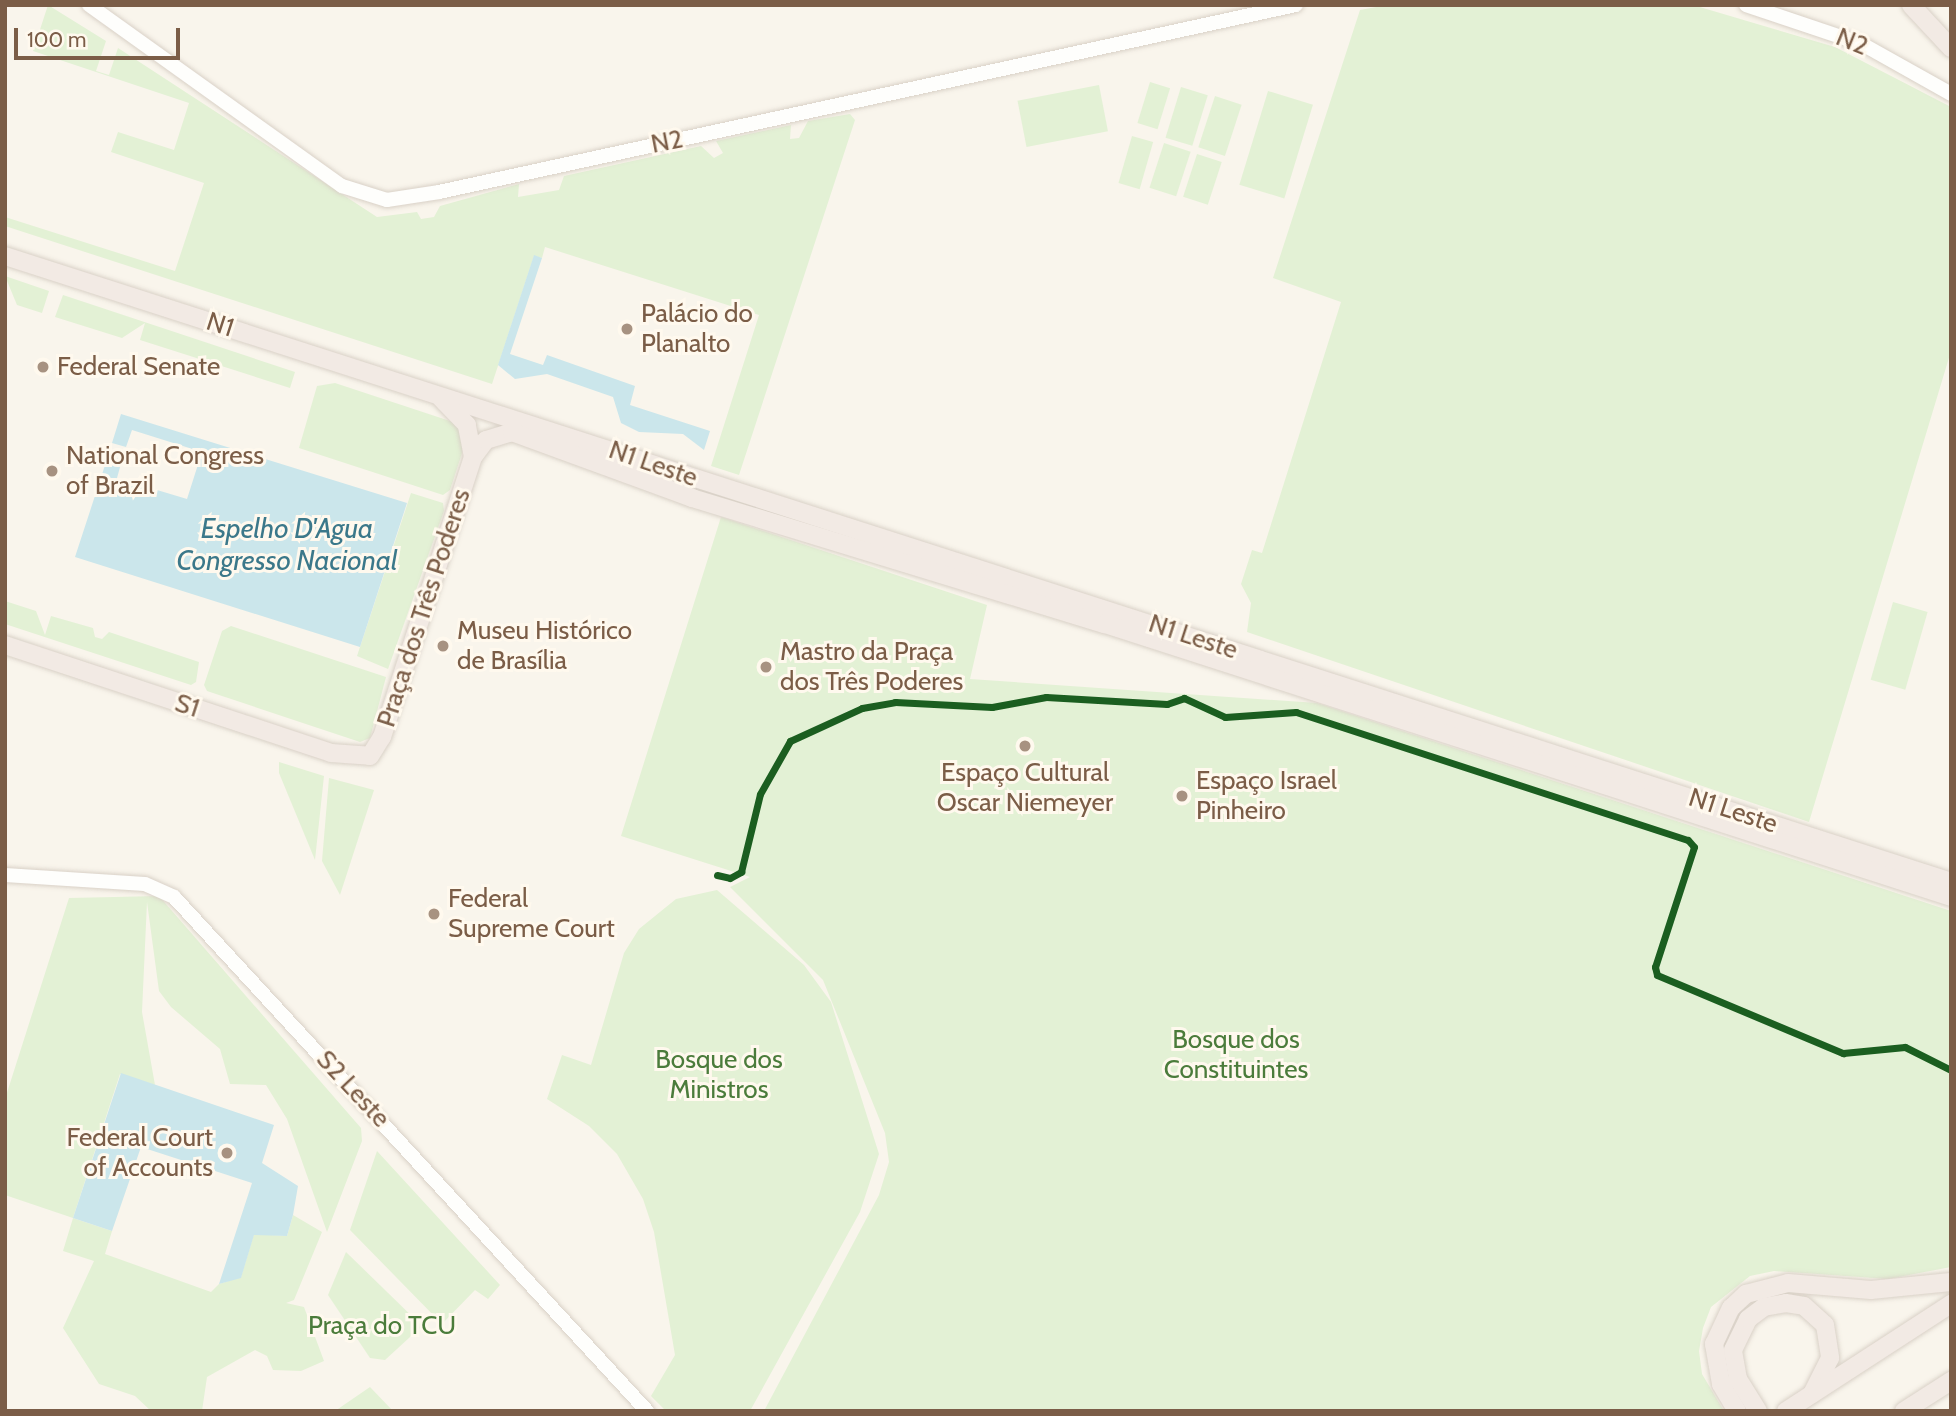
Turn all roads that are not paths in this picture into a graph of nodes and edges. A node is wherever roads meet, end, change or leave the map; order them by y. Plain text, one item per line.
1 (89, 5) edge
2 (1296, 5) edge
3 (1746, 5) edge
4 (1911, 5) edge
5 (1951, 48) edge
6 (1951, 94) edge
7 (5, 256) edge
8 (435, 393) junction
9 (472, 457) junction
10 (5, 645) edge
11 (370, 756) joint
12 (5, 875) edge
13 (1951, 882) edge
14 (1951, 897) edge
15 (1951, 1282) edge
16 (1951, 1304) edge
17 (1951, 1381) edge
18 (1810, 1395) junction
19 (647, 1411) edge
20 (1737, 1411) edge
21 (1758, 1411) edge
22 (1786, 1411) edge
23 (1904, 1411) edge

1 - 2 main road, N2
3 - 6 main road, N2
4 - 5 highway
7 - 8 highway, N1
8 - 9 highway
8 - 13 highway, N1 Leste
9 - 11 highway, Praça dos Três Poderes
9 - 14 highway, N1 Leste
10 - 11 highway, S1
12 - 19 main road, S2 Leste
15 - 20 highway
16 - 18 highway
17 - 23 highway
18 - 21 highway
18 - 22 highway

